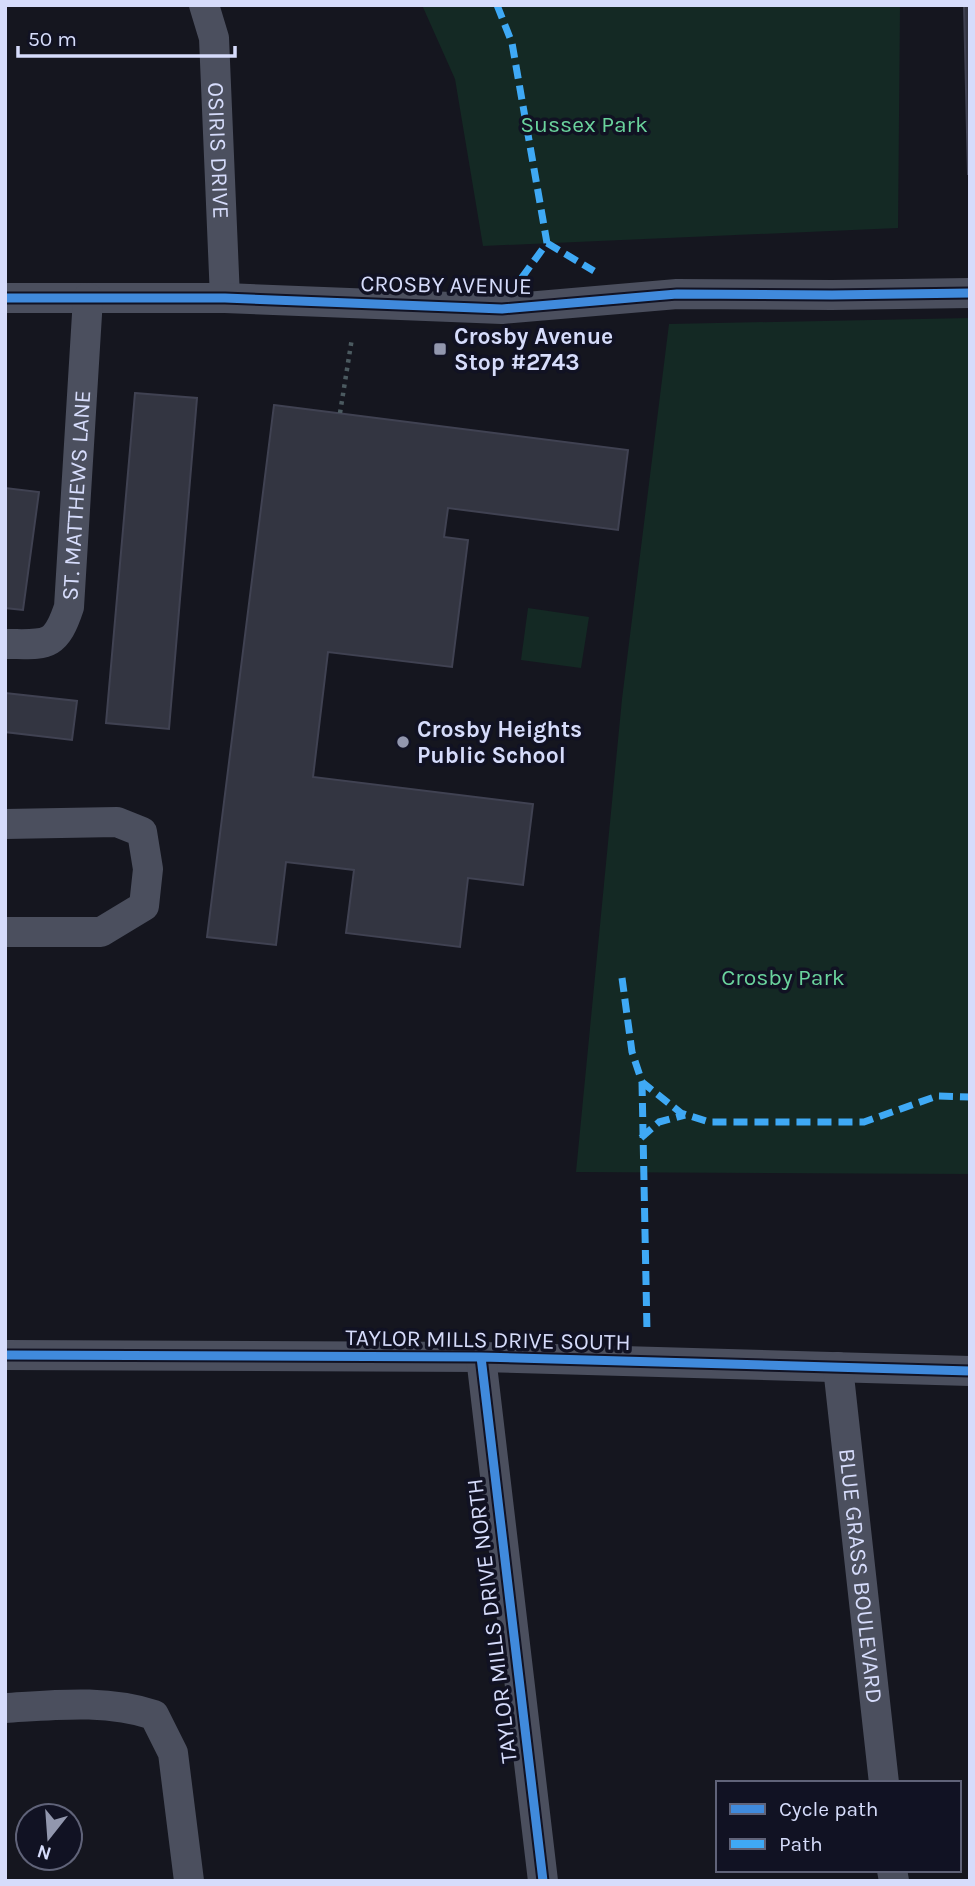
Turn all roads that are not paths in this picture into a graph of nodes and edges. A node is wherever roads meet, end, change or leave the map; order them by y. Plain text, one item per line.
1 (204, 5) edge
2 (970, 293) edge
3 (5, 298) edge
4 (88, 298) junction
5 (225, 298) junction
6 (5, 644) edge
7 (5, 824) edge
8 (5, 932) edge
9 (5, 1355) edge
10 (481, 1357) junction
11 (838, 1367) junction
12 (970, 1371) edge
13 (5, 1708) edge
14 (884, 1781) edge
15 (189, 1881) edge
16 (543, 1881) edge

1 - 5 street, OSIRIS DRIVE
2 - 5 street, CROSBY AVENUE
3 - 4 street, CROSBY AVENUE
4 - 5 street, CROSBY AVENUE
4 - 6 street, ST. MATTHEWS LANE
7 - 8 street
9 - 10 street, TAYLOR MILLS DRIVE SOUTH
10 - 11 street, TAYLOR MILLS DRIVE SOUTH
10 - 16 street, TAYLOR MILLS DRIVE NORTH
11 - 12 street, TAYLOR MILLS DRIVE SOUTH
11 - 14 street, BLUE GRASS BOULEVARD
13 - 15 street

